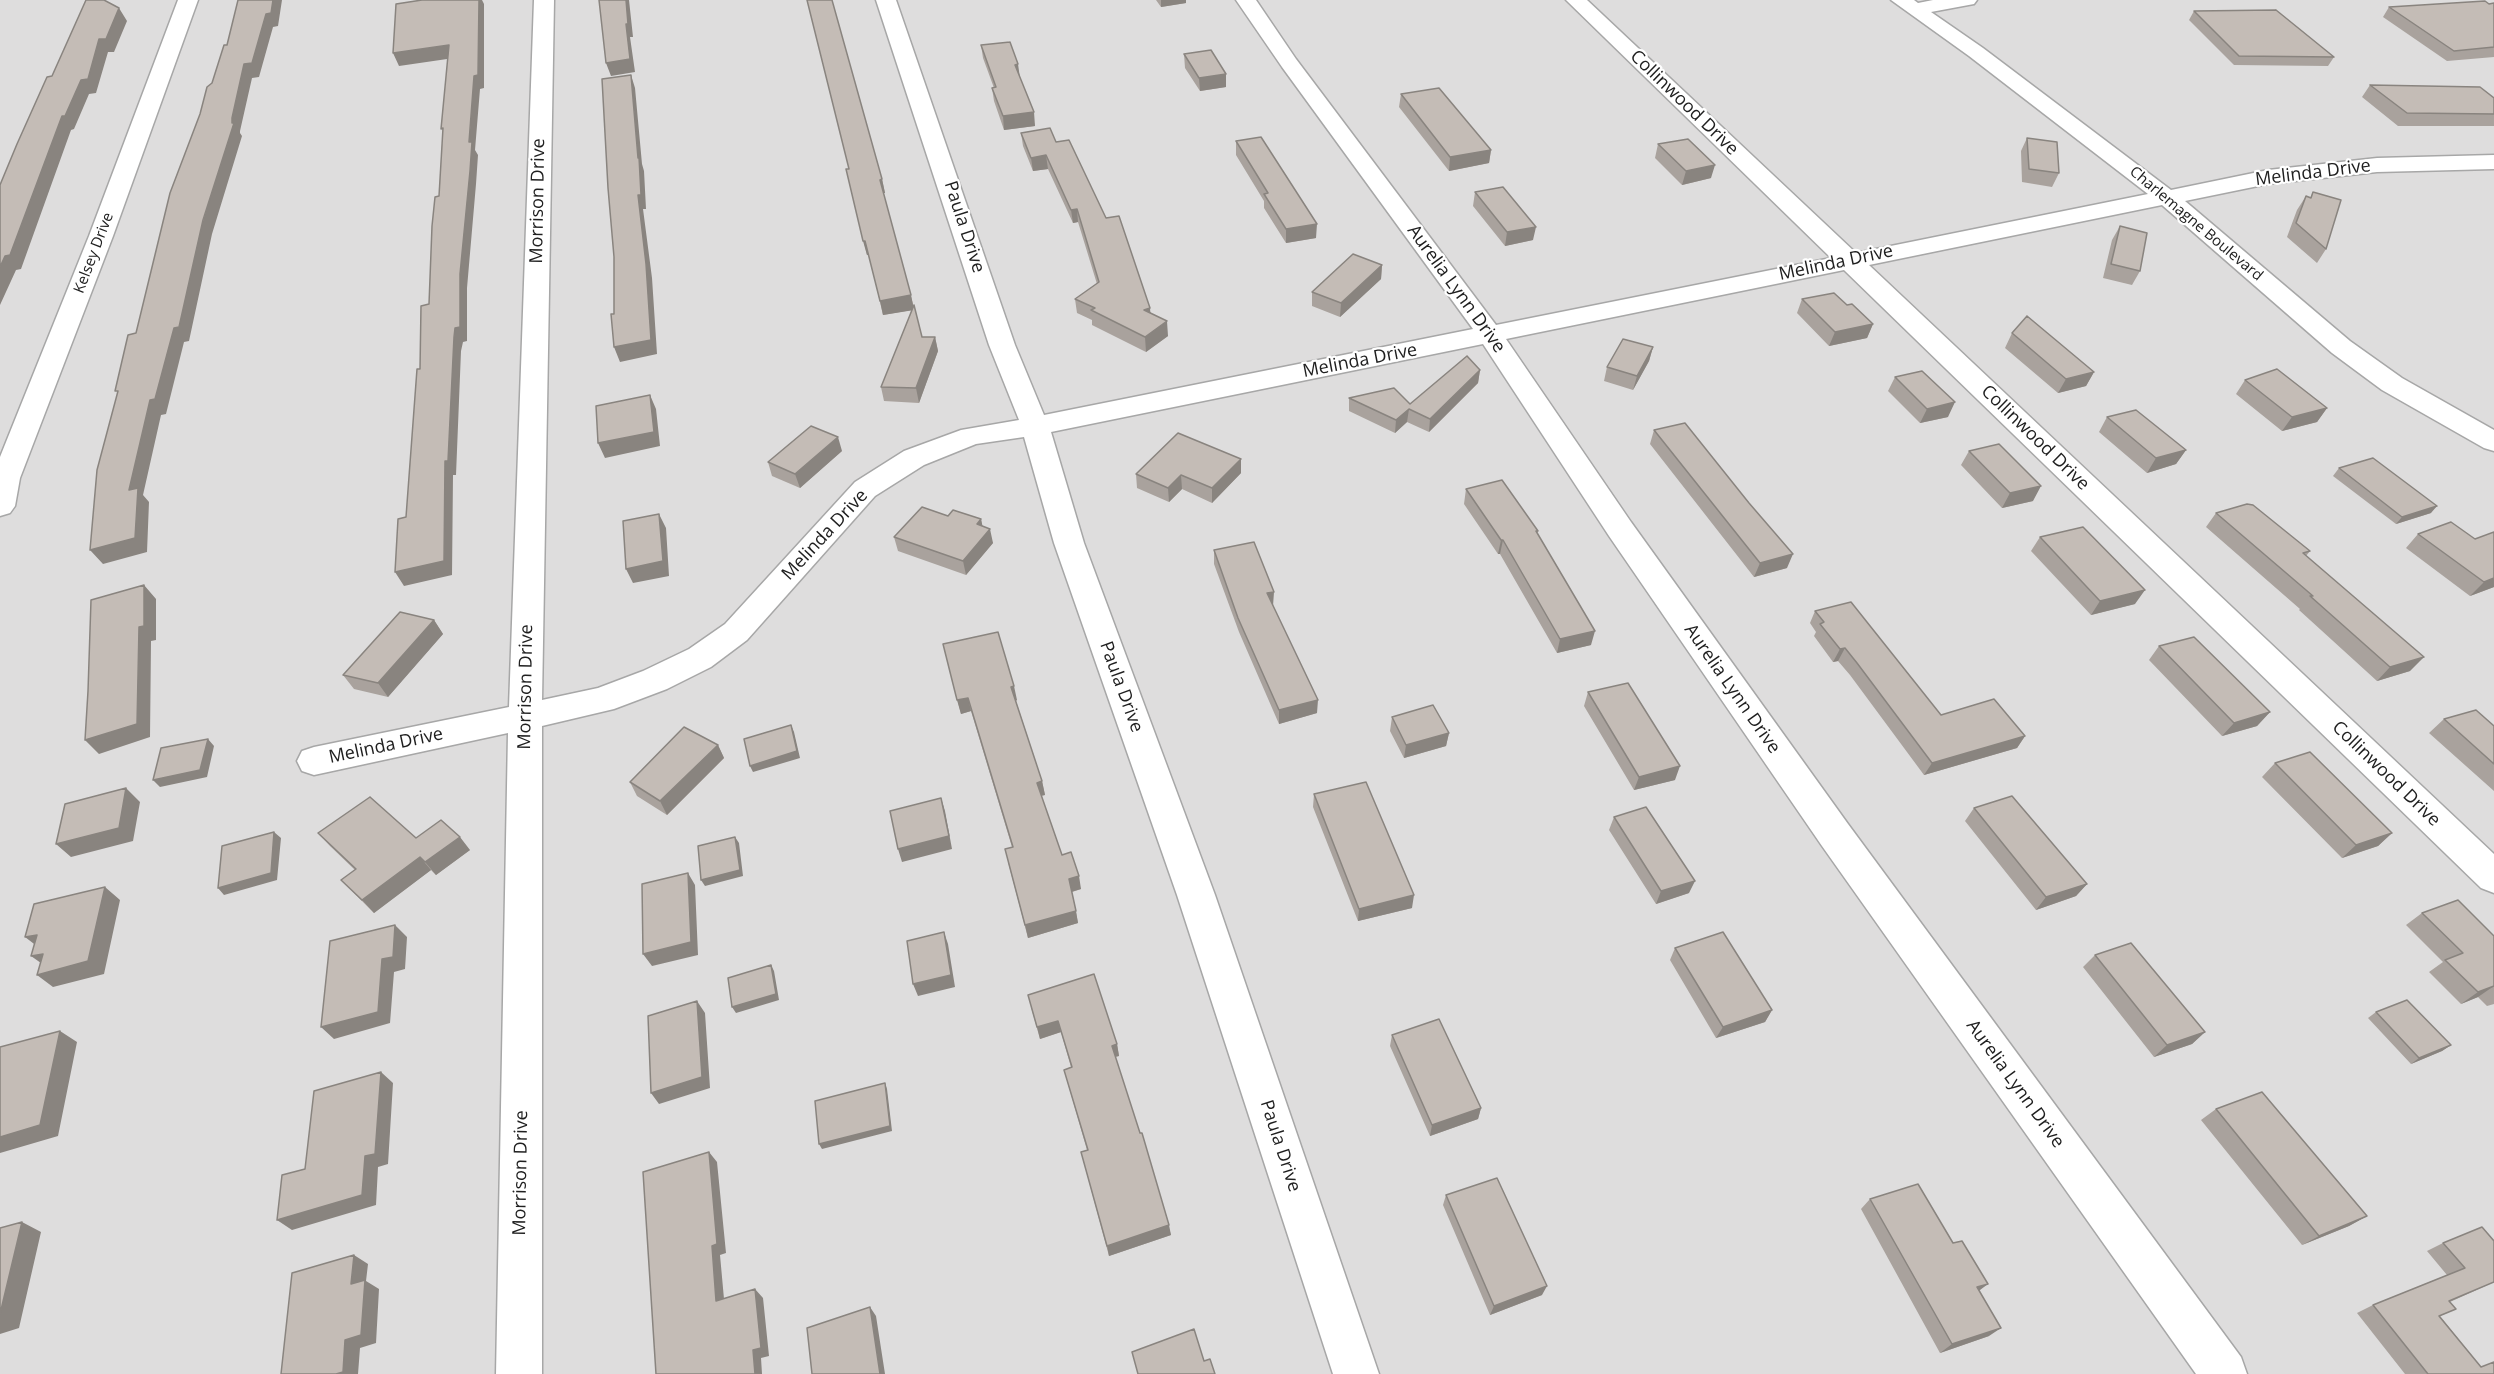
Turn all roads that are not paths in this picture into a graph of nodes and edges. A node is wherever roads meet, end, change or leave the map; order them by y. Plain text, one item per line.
1 (188, 0) edge
2 (543, 0) edge
3 (886, 0) edge
4 (1246, 0) edge
5 (1576, 0) edge
6 (1967, 0) edge
7 (1908, 5) edge
8 (2494, 162) edge
9 (2166, 197) junction
10 (1848, 260) junction
11 (1490, 334) junction
12 (1035, 426) junction
13 (2494, 442) edge
14 (0, 506) edge
15 (525, 718) junction
16 (314, 761) dead end
17 (2494, 877) edge
18 (519, 1374) edge
19 (1356, 1374) edge
20 (2224, 1374) edge

1 - 14 street, Kelsey Drive
2 - 15 street, Morrison Drive
3 - 12 street, Paula Drive
4 - 11 street, Aurelia Lynn Drive
5 - 10 street, Collinwood Drive
6 - 7 street
7 - 9 street, Charlemagne Boulevard
8 - 9 street, Melinda Drive
9 - 10 street, Melinda Drive
9 - 13 street, Charlemagne Boulevard
10 - 11 street, Melinda Drive
10 - 17 street, Collinwood Drive
11 - 12 street, Melinda Drive
11 - 20 street, Aurelia Lynn Drive
12 - 15 street, Melinda Drive
12 - 19 street, Paula Drive
15 - 16 street, Melinda Drive
15 - 18 street, Morrison Drive

